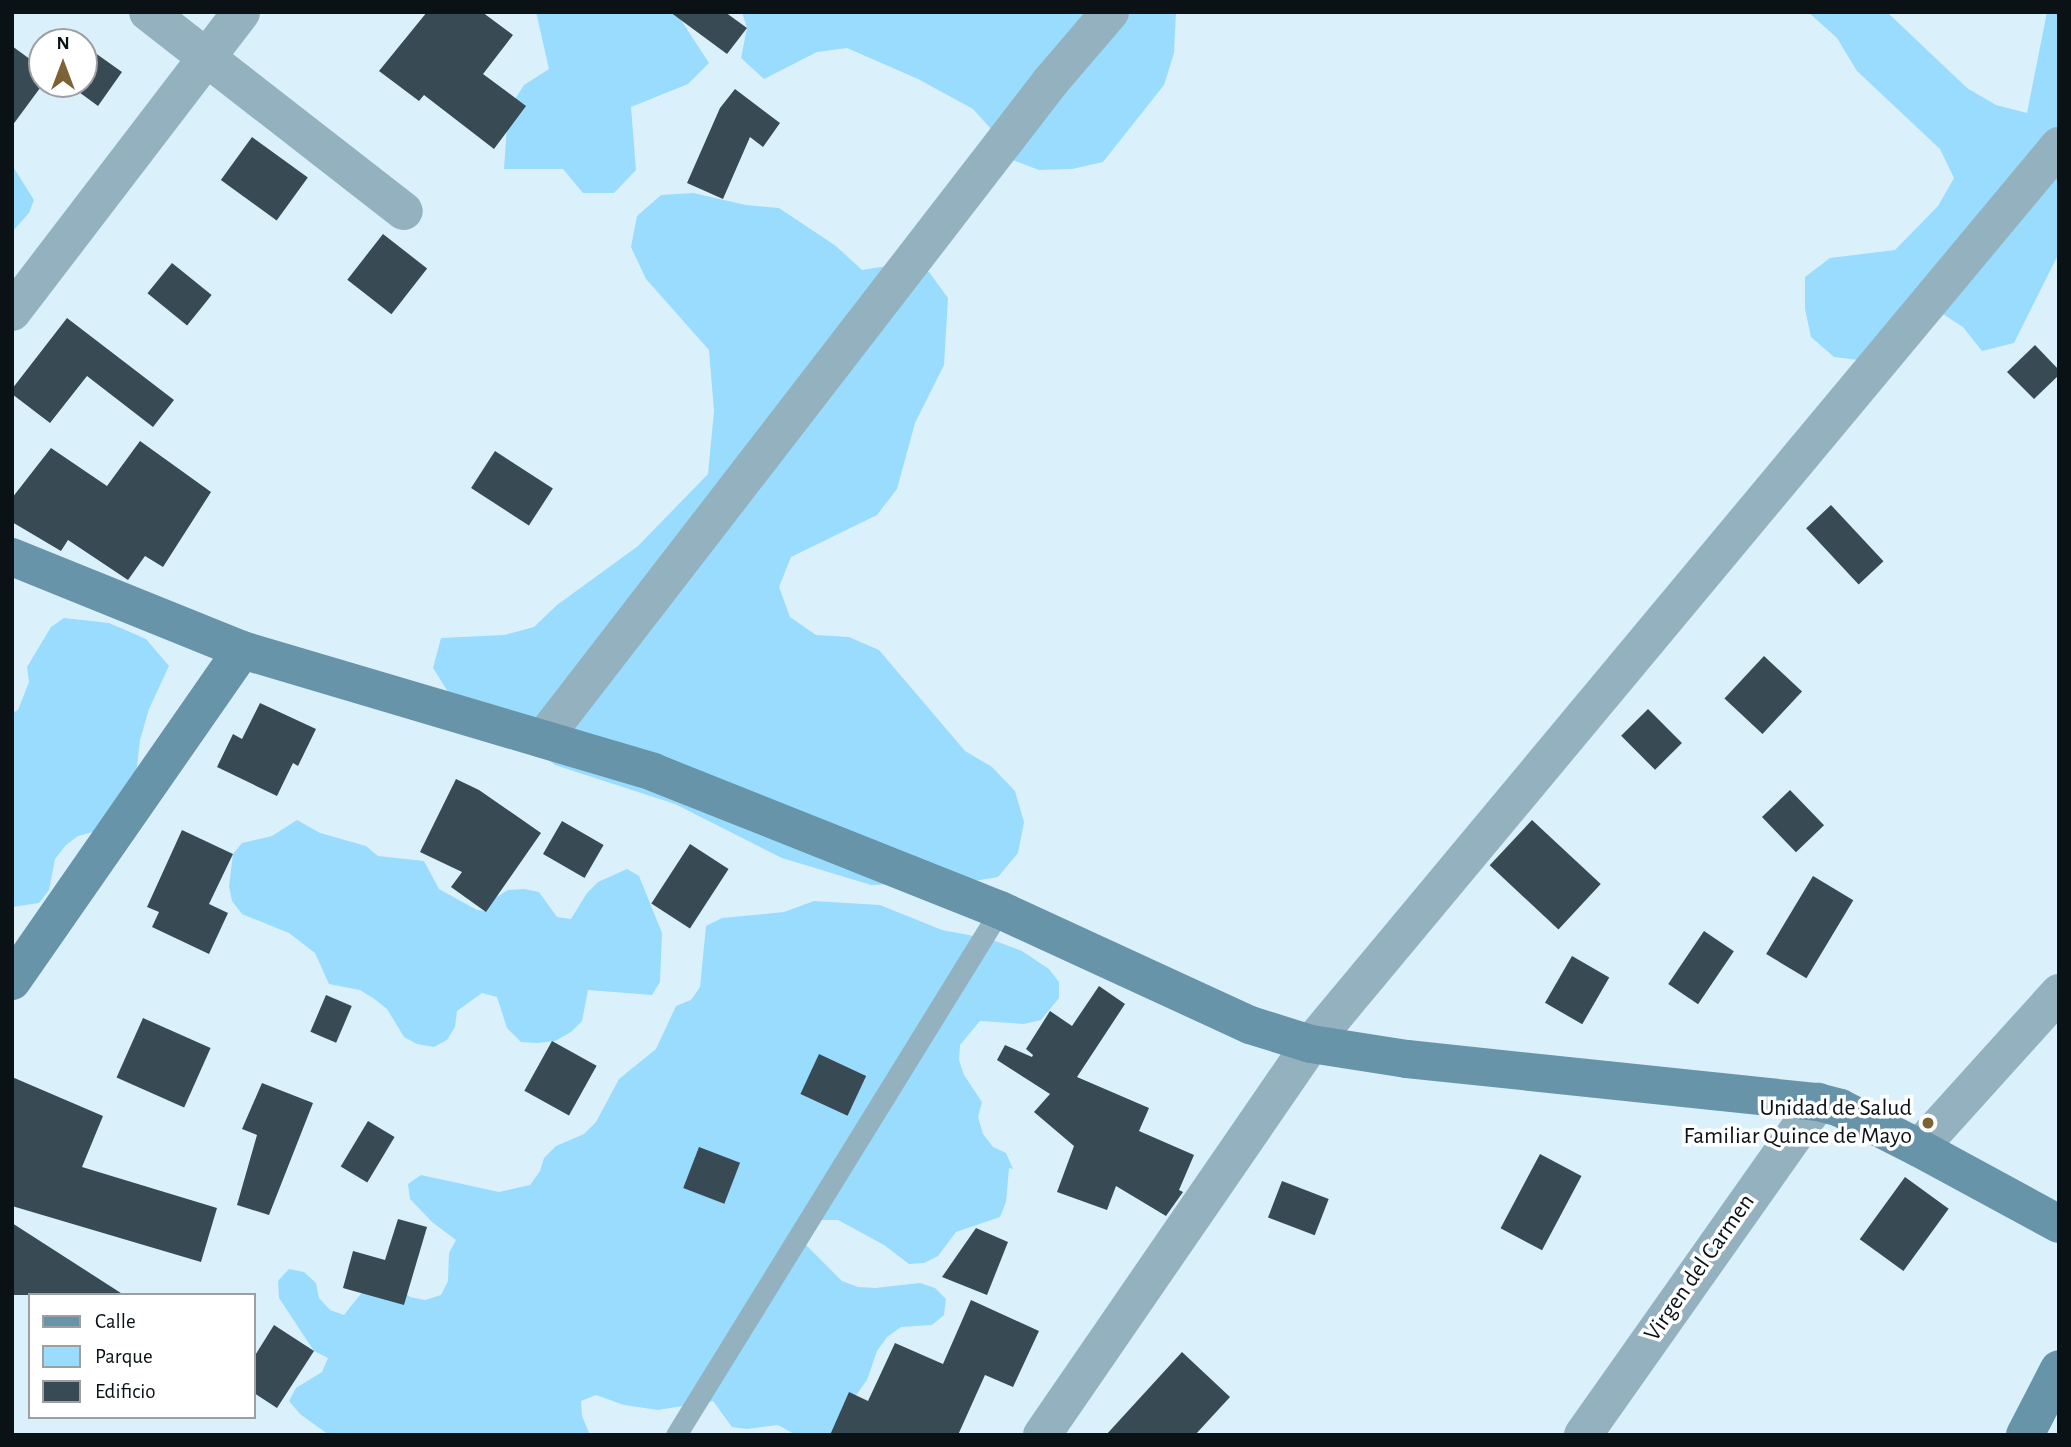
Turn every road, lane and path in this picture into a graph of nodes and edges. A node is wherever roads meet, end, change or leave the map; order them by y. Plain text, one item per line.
1 (148, 12) edge
2 (241, 12) edge
3 (1110, 12) edge
4 (206, 58) junction
5 (2059, 146) edge
6 (404, 211) dead end
7 (12, 312) edge
8 (12, 558) edge
9 (242, 650) junction
10 (543, 738) junction
11 (1000, 910) junction
12 (12, 981) edge
13 (2059, 993) edge
14 (1311, 1044) junction
15 (1818, 1102) junction
16 (1919, 1148) junction
17 (2059, 1224) edge
18 (2059, 1369) edge
19 (2036, 1431) edge
20 (676, 1435) edge
21 (1042, 1435) edge
22 (1583, 1435) edge

1 - 4 street
2 - 4 street
3 - 10 street
4 - 6 street
4 - 7 street
5 - 14 street
8 - 9 street
9 - 10 street
9 - 12 street
10 - 11 street
11 - 14 street
11 - 20 lane
13 - 16 street
14 - 15 street
14 - 21 street
15 - 16 street
15 - 22 street, Virgen del Carmen
16 - 17 street
18 - 19 street

